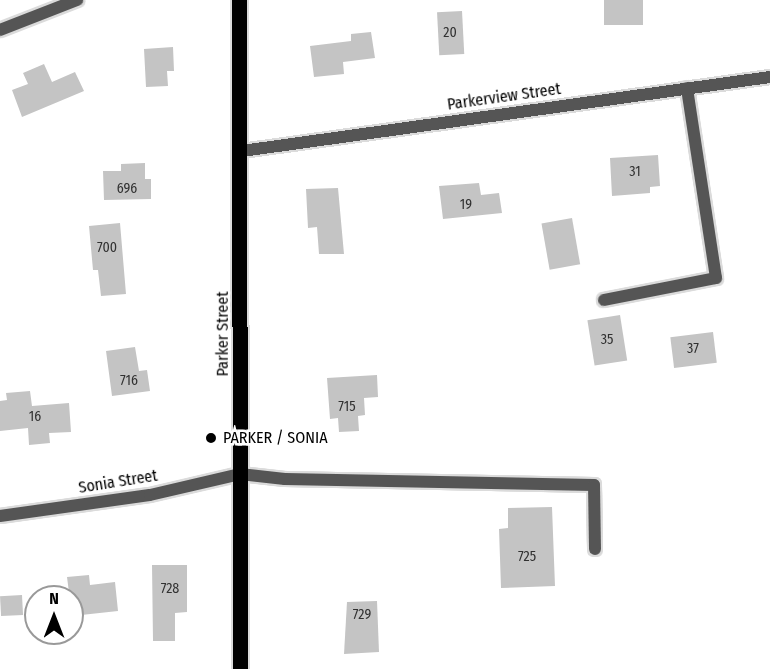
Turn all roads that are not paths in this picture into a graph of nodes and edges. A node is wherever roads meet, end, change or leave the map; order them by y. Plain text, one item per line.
1 (77, 0) edge
2 (239, 0) edge
3 (0, 30) edge
4 (770, 77) edge
5 (687, 88) junction
6 (242, 151) junction
7 (604, 300) dead end
8 (240, 474) junction
9 (0, 516) edge
10 (595, 549) dead end
11 (240, 669) edge

1 - 3 street
2 - 6 main road, Parker Street
4 - 5 street, Parkerview Street
5 - 6 street, Parkerview Street
5 - 7 street
6 - 8 main road, Parker Street
8 - 9 street, Sonia Street
8 - 10 street, Sonia Street
8 - 11 main road, Parker Street

